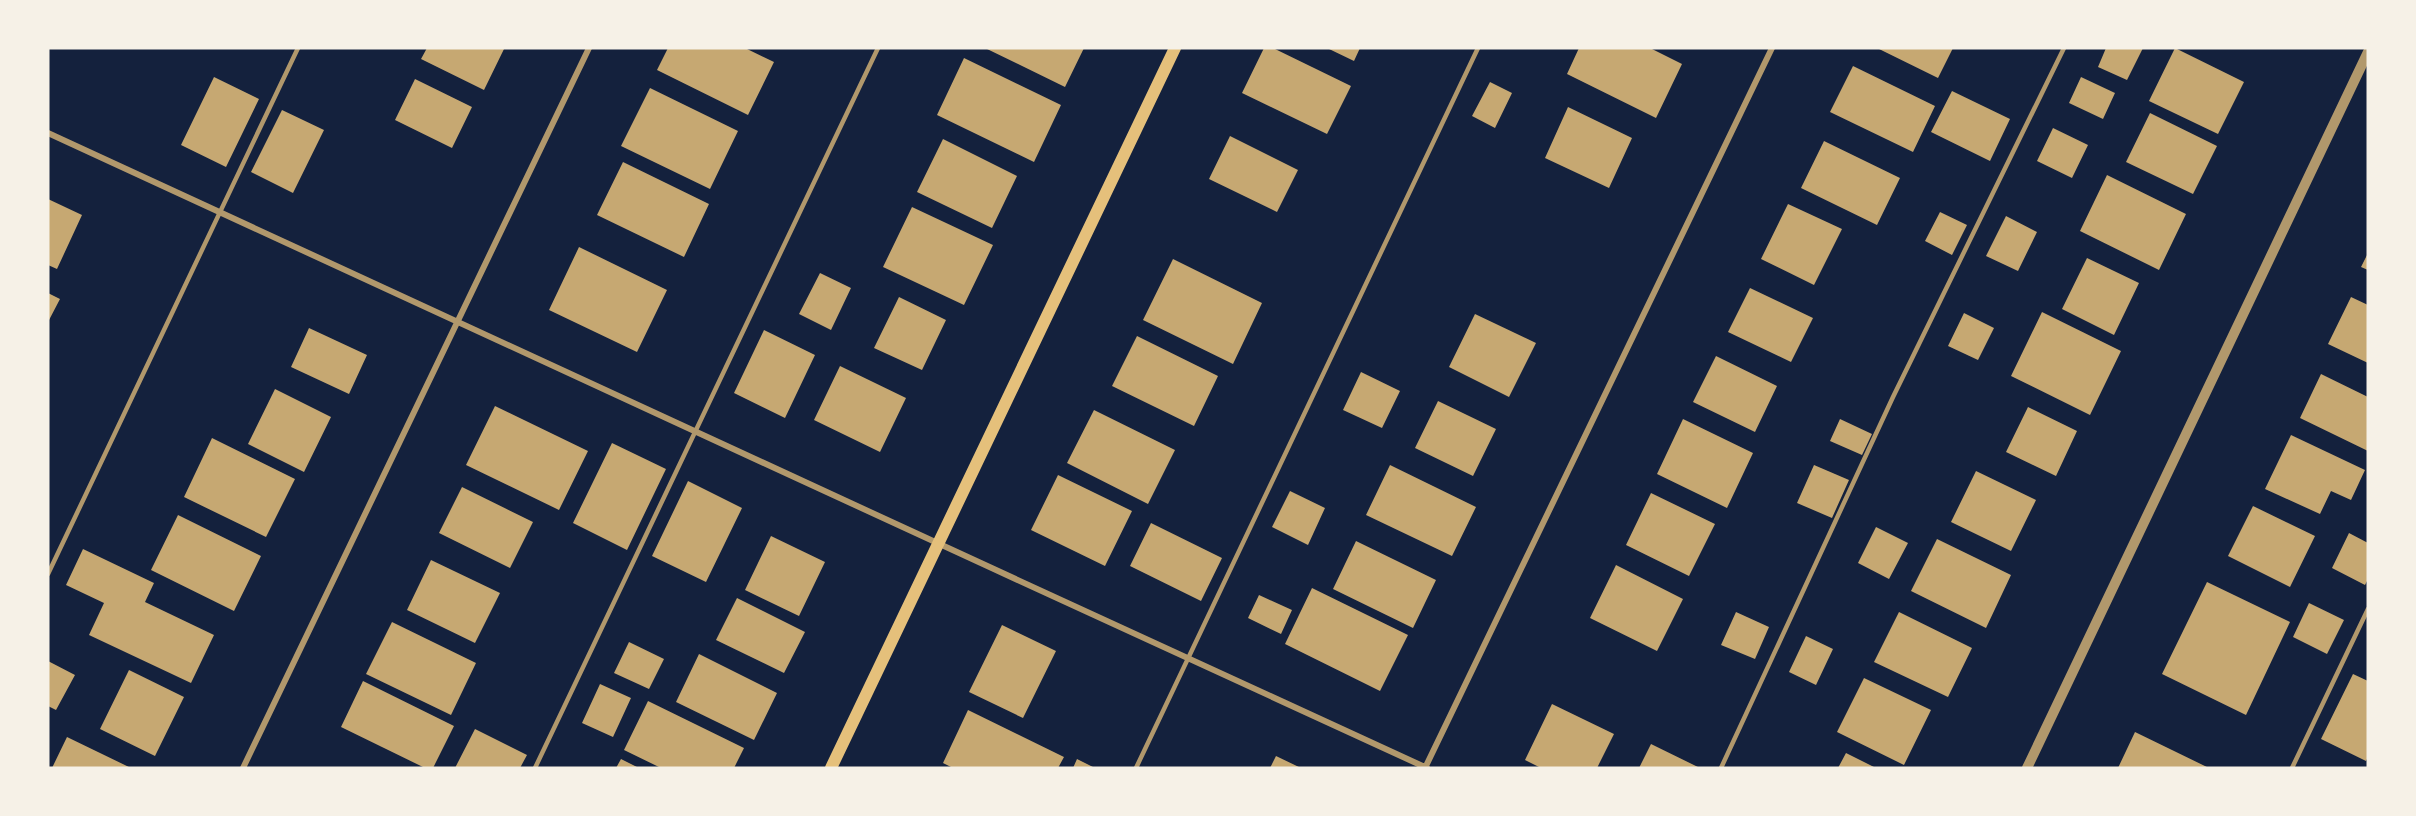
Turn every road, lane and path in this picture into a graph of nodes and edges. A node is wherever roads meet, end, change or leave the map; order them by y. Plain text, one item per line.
1 (298, 48) edge
2 (589, 48) edge
3 (879, 48) edge
4 (1175, 48) edge
5 (1478, 48) edge
6 (1772, 48) edge
7 (2064, 48) edge
8 (2368, 52) edge
9 (48, 133) edge
10 (219, 212) junction
11 (457, 322) junction
12 (696, 434) junction
13 (939, 542) junction
14 (48, 574) edge
15 (2368, 609) edge
16 (1189, 658) junction
17 (243, 768) edge
18 (535, 768) edge
19 (831, 768) edge
20 (1136, 768) edge
21 (1426, 768) edge
22 (1721, 768) edge
23 (2027, 768) edge
24 (2292, 768) edge

1 - 10 lane
2 - 11 street
3 - 12 lane
4 - 13 main road
5 - 16 lane
6 - 21 street
7 - 22 lane
8 - 23 street
9 - 10 street
10 - 11 street
10 - 14 lane
11 - 12 street
11 - 17 street
12 - 13 street
12 - 18 lane
13 - 16 street
13 - 19 main road
15 - 24 lane
16 - 20 lane
16 - 21 street

